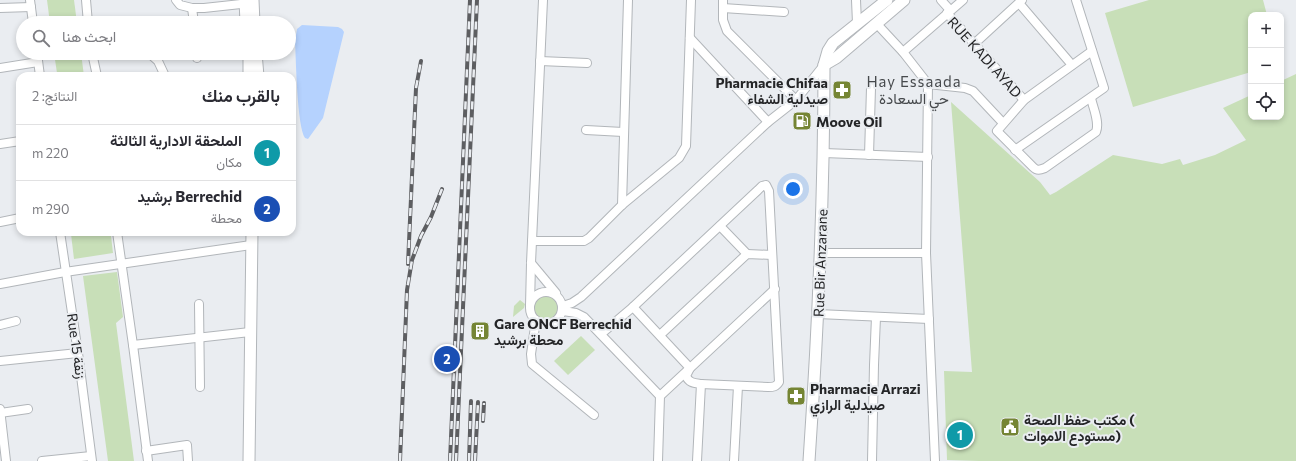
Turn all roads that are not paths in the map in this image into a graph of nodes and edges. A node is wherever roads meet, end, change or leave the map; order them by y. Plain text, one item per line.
1 (86, 0) edge
2 (176, 0) edge
3 (543, 0) edge
4 (628, 0) edge
5 (692, 0) edge
6 (856, 0) edge
7 (887, 0) edge
8 (904, 0) edge
9 (941, 0) edge
10 (963, 0) edge
11 (1076, 0) edge
12 (249, 2) edge
13 (1020, 2) edge
14 (31, 4) edge
15 (723, 4) edge
16 (0, 8) edge
17 (192, 8) junction
18 (948, 11) junction
19 (784, 12) dead end
20 (32, 16) edge
21 (87, 16) edge
22 (193, 16) edge
23 (247, 16) edge
24 (252, 16) edge
25 (857, 23) junction
26 (876, 23) junction
27 (690, 38) junction
28 (974, 44) junction
29 (1092, 51) junction
30 (903, 52) junction
31 (93, 60) edge
32 (157, 60) edge
33 (248, 60) edge
34 (257, 60) edge
35 (540, 61) junction
36 (38, 62) joint
37 (587, 63) dead end
38 (824, 65) junction
39 (1072, 65) junction
40 (0, 68) edge
41 (39, 72) edge
42 (96, 72) edge
43 (163, 72) edge
44 (249, 72) edge
45 (258, 72) edge
46 (928, 84) junction
47 (871, 88) dead end
48 (1091, 98) junction
49 (796, 100) junction
50 (1024, 100) junction
51 (768, 122) junction
52 (1003, 123) junction
53 (586, 130) dead end
54 (624, 132) junction
55 (16, 142) edge
56 (0, 144) edge
57 (1015, 150) junction
58 (824, 153) junction
59 (869, 155) junction
60 (928, 157) junction
61 (622, 205) junction
62 (16, 219) edge
63 (0, 222) edge
64 (720, 226) junction
65 (60, 236) edge
66 (118, 236) edge
67 (252, 236) edge
68 (532, 241) junction
69 (251, 245) junction
70 (821, 253) junction
71 (926, 253) junction
72 (747, 254) junction
73 (772, 255) junction
74 (531, 263) junction
75 (122, 264) junction
76 (65, 272) junction
77 (0, 284) edge
78 (775, 289) junction
79 (558, 296) junction
80 (199, 304) dead end
81 (530, 306) junction
82 (633, 307) junction
83 (563, 309) junction
84 (818, 314) junction
85 (876, 316) junction
86 (928, 319) junction
87 (536, 320) junction
88 (16, 321) dead end
89 (0, 325) edge
90 (250, 332) junction
91 (601, 334) junction
92 (660, 335) junction
93 (199, 337) junction
94 (133, 345) junction
95 (78, 353) junction
96 (0, 361) edge
97 (690, 368) junction
98 (701, 384) junction
99 (738, 386) junction
100 (200, 387) dead end
101 (660, 396) junction
102 (0, 409) edge
103 (28, 409) dead end
104 (0, 413) edge
105 (594, 415) dead end
106 (146, 451) junction
107 (6, 458) edge
108 (91, 458) edge
109 (42, 461) edge
110 (148, 461) edge
111 (188, 461) edge
112 (249, 461) edge
113 (658, 461) edge
114 (697, 461) edge
115 (734, 461) edge
116 (809, 461) edge
117 (872, 461) edge
118 (935, 461) edge

1 - 21 street
2 - 17 street
3 - 35 street
4 - 54 street
5 - 27 street
6 - 25 street
7 - 25 street
8 - 26 street
9 - 18 street, RUE KADI AYAD
10 - 18 street
11 - 29 street
12 - 17 street
12 - 23 street
12 - 24 street
13 - 28 street
13 - 39 street
14 - 16 street
14 - 20 street
15 - 19 street
15 - 49 street
17 - 22 street
18 - 28 street, RUE KADI AYAD
18 - 30 street
25 - 38 street
26 - 30 street
26 - 38 street
27 - 51 street
27 - 61 street
28 - 50 street, RUE KADI AYAD
29 - 39 street, RUE KADI AYAD
29 - 48 street
30 - 46 street
31 - 42 street
32 - 43 street
33 - 44 street
34 - 45 street
35 - 37 street
35 - 68 street
36 - 40 street
36 - 41 street
38 - 49 street
38 - 58 street, Rue Bir Anzarane
39 - 50 street, RUE KADI AYAD
46 - 52 street
46 - 60 street
47 - 59 street
48 - 57 street
48 - 57 street
49 - 51 street
50 - 52 street, RUE KADI AYAD
51 - 83 street
52 - 57 street, RUE KADI AYAD
53 - 54 street
54 - 61 street
55 - 56 street
58 - 59 street
58 - 70 street, Rue Bir Anzarane
59 - 60 street
60 - 71 street
61 - 68 street
62 - 63 street
64 - 72 street
64 - 73 street
64 - 82 street
65 - 76 street, Rue 15 زنقة
66 - 75 street
67 - 69 street
68 - 74 street
69 - 75 street
69 - 90 street
70 - 71 street
70 - 84 street, Rue Bir Anzarane
71 - 86 street
72 - 73 street
72 - 92 street
73 - 78 street
74 - 79 street
74 - 81 street
75 - 76 street
75 - 94 street
76 - 77 street
76 - 95 street, Rue 15 زنقة
78 - 97 street
78 - 99 street
79 - 81 street
79 - 83 street
80 - 93 street
81 - 87 street
82 - 91 street
82 - 92 street
83 - 87 street
83 - 91 street
84 - 85 street
84 - 116 street, Rue Bir Anzarane
85 - 86 street
85 - 117 street
86 - 118 street
87 - 105 street
88 - 89 street
90 - 93 street
90 - 112 street
91 - 101 street
92 - 97 street
93 - 94 street
93 - 100 street
94 - 106 street
95 - 96 street
95 - 108 street, Rue 15 زنقة
97 - 98 street
97 - 101 street
98 - 99 street
98 - 114 street
99 - 115 street
101 - 113 street
102 - 104 street
103 - 104 street
104 - 107 street
106 - 110 street
106 - 111 street
108 - 109 street

